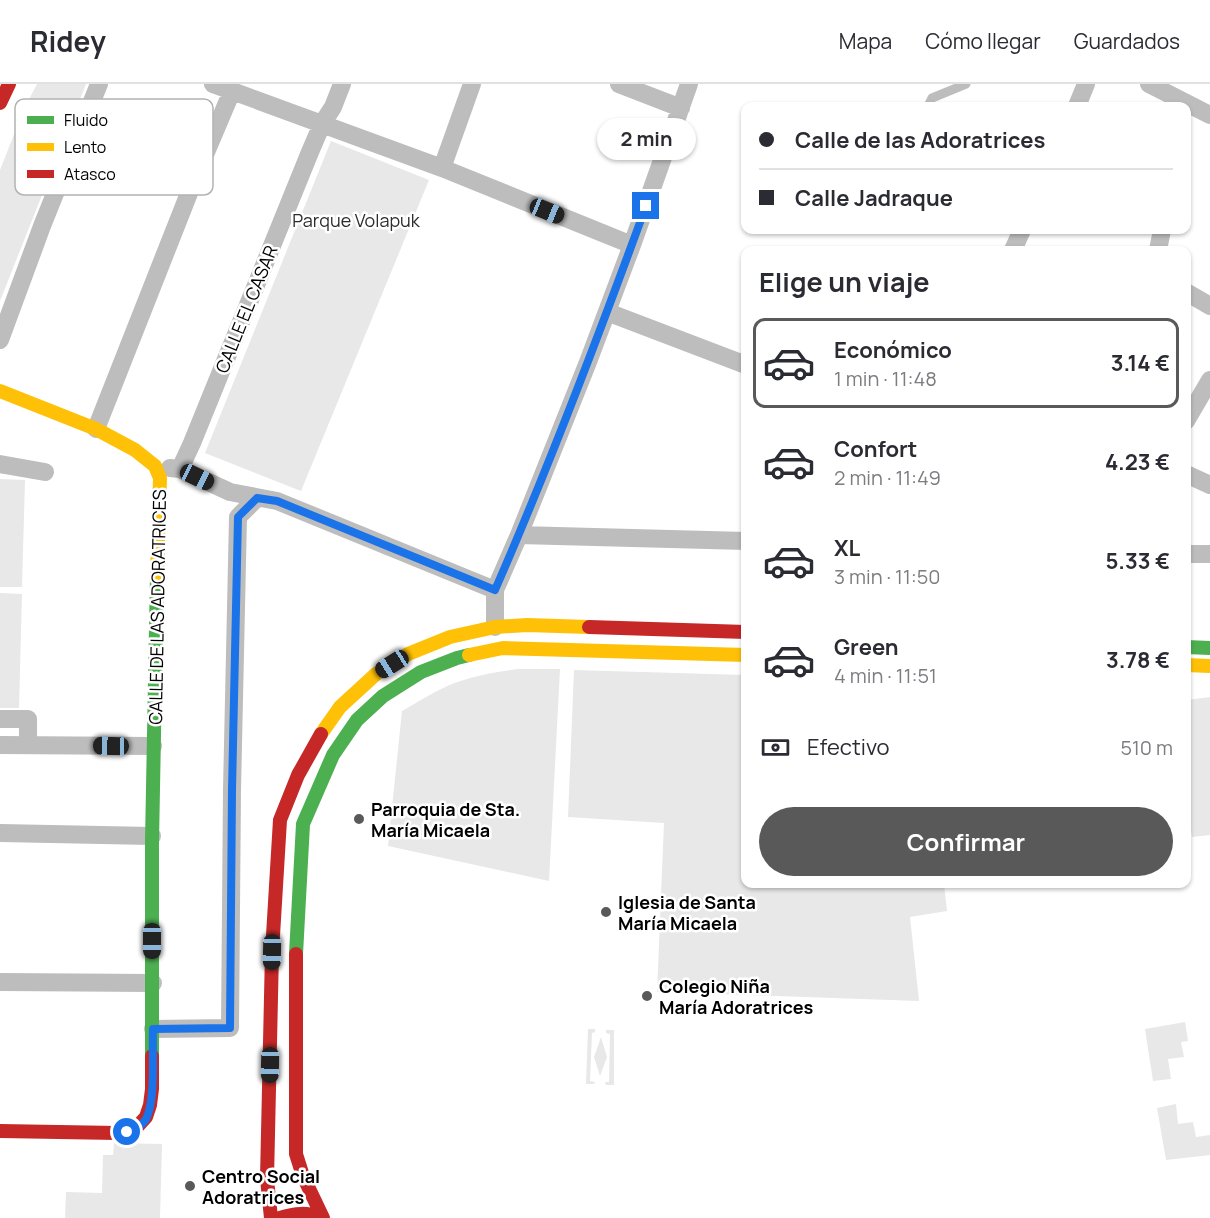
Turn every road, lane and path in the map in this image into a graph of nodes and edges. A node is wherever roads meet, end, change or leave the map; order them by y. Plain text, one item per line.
1 (9, 84) edge
2 (14, 84) edge
3 (99, 84) edge
4 (213, 84) edge
5 (342, 84) edge
6 (472, 84) edge
7 (619, 84) edge
8 (689, 84) edge
9 (966, 84) edge
10 (1086, 84) edge
11 (1149, 84) edge
12 (232, 92) junction
13 (1183, 97) edge
14 (93, 99) edge
15 (930, 102) edge
16 (1079, 102) edge
17 (1191, 102) edge
18 (0, 103) edge
19 (681, 108) junction
20 (1210, 115) edge
21 (0, 123) edge
22 (322, 124) junction
23 (213, 136) edge
24 (442, 168) junction
25 (54, 195) edge
26 (188, 195) edge
27 (632, 245) junction
28 (1191, 295) edge
29 (1210, 306) edge
30 (607, 312) junction
31 (0, 340) edge
32 (741, 363) edge
33 (1210, 380) edge
34 (0, 392) edge
35 (1191, 412) edge
36 (96, 429) junction
37 (0, 464) edge
38 (155, 466) junction
39 (180, 469) junction
40 (45, 472) dead end
41 (1191, 476) edge
42 (1210, 485) edge
43 (257, 498) junction
44 (519, 535) junction
45 (741, 541) edge
46 (1191, 554) edge
47 (1210, 554) edge
48 (495, 590) junction
49 (495, 627) junction
50 (741, 632) edge
51 (1191, 647) edge
52 (1210, 648) edge
53 (741, 655) edge
54 (1191, 665) edge
55 (1210, 666) edge
56 (0, 719) edge
57 (28, 744) junction
58 (0, 745) edge
59 (153, 746) junction
60 (0, 833) edge
61 (152, 836) junction
62 (0, 982) edge
63 (153, 983) junction
64 (153, 1029) junction
65 (0, 1131) edge
66 (271, 1218) edge
67 (280, 1218) edge
68 (322, 1218) edge

1 - 18 main road
2 - 21 street
3 - 14 street
4 - 12 street
5 - 22 street, CALLE EL CASAR
6 - 24 street
7 - 19 street
8 - 19 street
9 - 15 lane
10 - 16 street
11 - 13 street
12 - 22 street
12 - 23 street
17 - 20 street
19 - 27 street
22 - 24 street
22 - 39 street, CALLE EL CASAR
24 - 27 street
25 - 31 street
26 - 36 street
27 - 30 street
28 - 29 street
30 - 32 street
30 - 44 street
33 - 35 street
34 - 36 main road, CALLE DE LAS ADORATRICES
36 - 38 main road, CALLE DE LAS ADORATRICES
37 - 40 street
38 - 39 street
38 - 59 main road, CALLE DE LAS ADORATRICES
39 - 43 street
41 - 42 street
43 - 48 street
43 - 64 street
44 - 45 street
44 - 48 street
46 - 47 street
48 - 49 street
49 - 50 main road
49 - 66 main road
51 - 52 main road
53 - 68 main road
54 - 55 main road
56 - 57 street
57 - 58 street, CALLE DE LAS ADORATRICES
57 - 59 street, CALLE DE LAS ADORATRICES
59 - 61 main road, CALLE DE LAS ADORATRICES
60 - 61 street
61 - 63 main road, CALLE DE LAS ADORATRICES
62 - 63 street
63 - 64 main road, CALLE DE LAS ADORATRICES
64 - 65 main road, CALLE DE LAS ADORATRICES
67 - 68 main road

